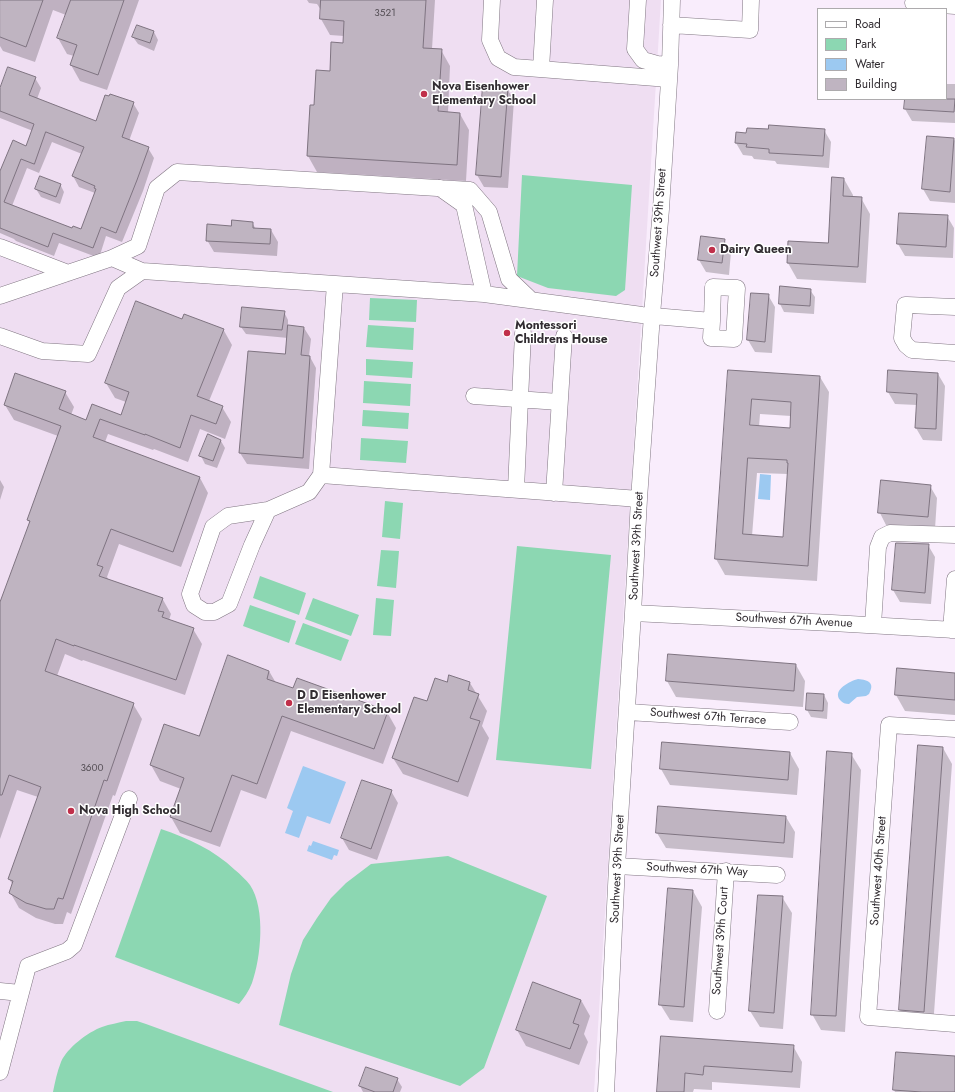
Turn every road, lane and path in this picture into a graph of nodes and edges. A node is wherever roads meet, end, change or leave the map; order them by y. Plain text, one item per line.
1 (492, 0) edge
2 (545, 0) edge
3 (638, 0) edge
4 (672, 0) edge
5 (751, 0) edge
6 (913, 3) dead end
7 (955, 6) edge
8 (671, 25) junction
9 (541, 69) junction
10 (670, 72) junction
11 (440, 188) junction
12 (0, 247) edge
13 (112, 258) junction
14 (142, 271) junction
15 (68, 273) junction
16 (335, 284) junction
17 (484, 294) junction
18 (0, 296) edge
19 (531, 300) junction
20 (955, 307) edge
21 (652, 315) junction
22 (712, 321) dead end
23 (523, 333) dead end
24 (0, 336) edge
25 (564, 336) dead end
26 (955, 353) edge
27 (474, 396) dead end
28 (520, 399) junction
29 (560, 402) junction
30 (321, 475) junction
31 (516, 489) junction
32 (554, 493) junction
33 (639, 499) junction
34 (268, 510) junction
35 (955, 535) edge
36 (955, 579) edge
37 (633, 613) junction
38 (873, 625) junction
39 (953, 630) edge
40 (627, 712) junction
41 (790, 722) dead end
42 (955, 729) edge
43 (129, 799) dead end
44 (617, 866) junction
45 (726, 871) junction
46 (777, 875) dead end
47 (0, 991) edge
48 (20, 993) junction
49 (717, 1011) dead end
50 (955, 1024) edge
51 (0, 1072) edge
52 (606, 1092) edge

1 - 9 street
2 - 9 street
3 - 10 street
4 - 8 street, Southwest 39th Street
5 - 8 street
6 - 7 street
8 - 10 street, Southwest 39th Street
9 - 10 street
10 - 21 street, Southwest 39th Street
11 - 13 street
11 - 17 street
11 - 19 street
12 - 15 street
13 - 14 street
13 - 15 street
14 - 16 street
14 - 24 street
15 - 18 street
16 - 17 street
16 - 30 street
17 - 19 street
19 - 21 street
20 - 26 street
21 - 22 street
21 - 33 street, Southwest 39th Street
23 - 28 street
25 - 29 street
27 - 28 street
28 - 29 street
28 - 31 street
29 - 32 street
30 - 31 street
30 - 34 street
31 - 32 street
32 - 33 street
33 - 37 street, Southwest 39th Street
34 - 34 street
35 - 38 street
36 - 39 street
37 - 38 street, Southwest 67th Avenue
37 - 40 street, Southwest 39th Street
38 - 39 street, Southwest 67th Avenue
40 - 41 street, Southwest 67th Terrace
40 - 44 street, Southwest 39th Street
42 - 50 street, Southwest 40th Street
43 - 48 street
44 - 45 street, Southwest 67th Way
44 - 52 street, Southwest 39th Street
45 - 46 street, Southwest 67th Way
45 - 49 street, Southwest 39th Court
47 - 48 street
48 - 51 street

